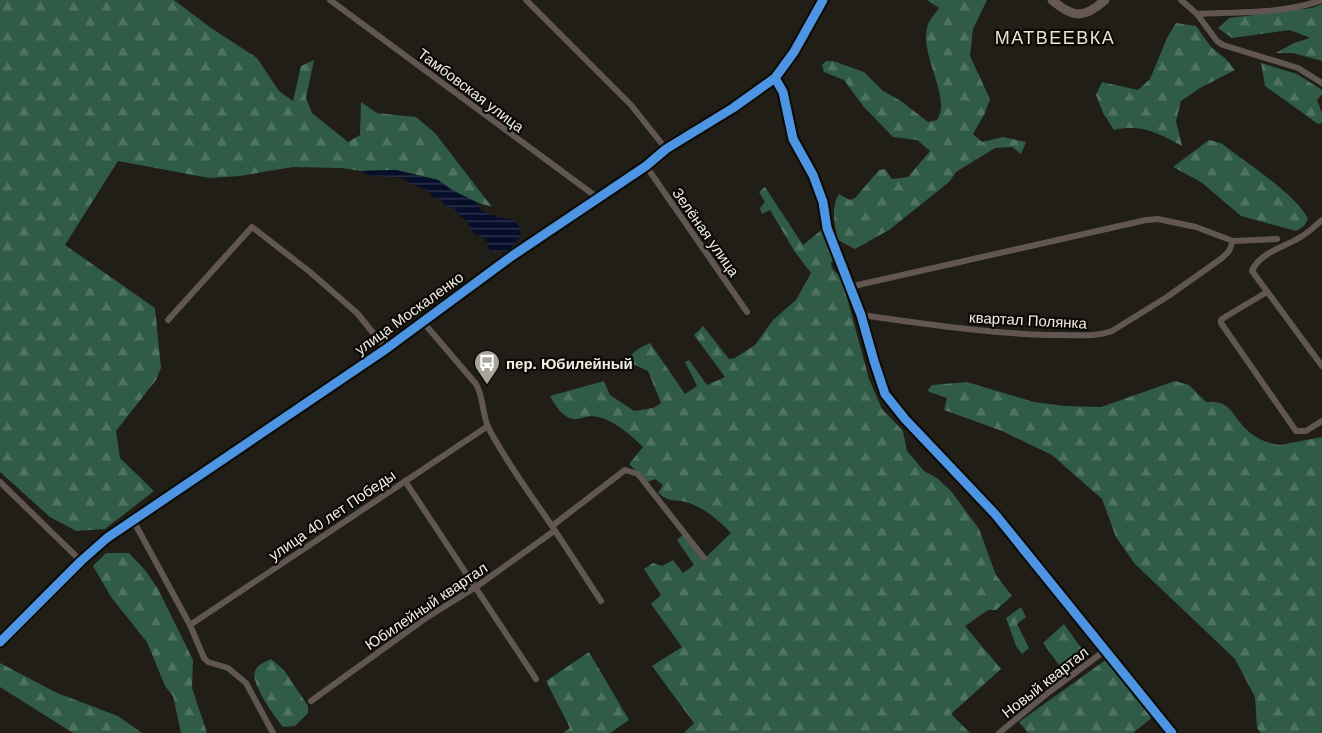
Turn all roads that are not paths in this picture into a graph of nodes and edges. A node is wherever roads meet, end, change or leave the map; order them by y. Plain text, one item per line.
1 (330, 0) edge
2 (526, 0) edge
3 (823, 0) edge
4 (1052, 0) edge
5 (1105, 0) edge
6 (1181, 0) edge
7 (1322, 0) edge
8 (1197, 14) junction
9 (775, 78) junction
10 (1322, 83) edge
11 (666, 148) junction
12 (646, 166) junction
13 (598, 198) junction
14 (1322, 220) edge
15 (1277, 239) dead end
16 (1233, 241) junction
17 (849, 287) junction
18 (1267, 292) junction
19 (747, 312) dead end
20 (861, 315) junction
21 (168, 320) dead end
22 (423, 322) junction
23 (386, 349) junction
24 (1322, 366) edge
25 (1322, 421) edge
26 (488, 426) junction
27 (405, 481) junction
28 (0, 482) edge
29 (133, 520) junction
30 (553, 529) junction
31 (704, 558) dead end
32 (81, 561) junction
33 (476, 587) junction
34 (601, 601) dead end
35 (190, 625) junction
36 (0, 629) edge
37 (6, 636) junction
38 (0, 642) edge
39 (1106, 650) junction
40 (537, 679) dead end
41 (311, 700) dead end
42 (273, 733) edge
43 (999, 733) edge
44 (1172, 733) edge

1 - 13 street, Тамбовская улица
2 - 11 street
3 - 9 street, улица Москаленко
4 - 5 main road
6 - 8 street
7 - 8 street
8 - 10 street
9 - 11 street, улица Москаленко
9 - 17 street
11 - 12 street, улица Москаленко
12 - 13 street, улица Москаленко
12 - 19 street, Зелёная улица
13 - 22 street, улица Москаленко
14 - 18 street
15 - 16 street
16 - 17 street
16 - 20 street, квартал Полянка
17 - 20 street
18 - 24 street
18 - 25 street
20 - 39 street
21 - 23 street
22 - 23 street, улица Москаленко
22 - 26 street
23 - 29 street, улица Москаленко
26 - 27 street, улица 40 лет Победы
26 - 30 street
27 - 33 street
27 - 35 street, улица 40 лет Победы
28 - 32 street
29 - 32 street, улица Москаленко
29 - 35 street
30 - 31 street, Юбилейный квартал
30 - 33 street, Юбилейный квартал
30 - 34 street
32 - 37 street, улица Москаленко
33 - 40 street
33 - 41 street, Юбилейный квартал
35 - 42 street
36 - 37 street
37 - 38 street, улица Москаленко
39 - 43 street, Новый квартал
39 - 44 street

